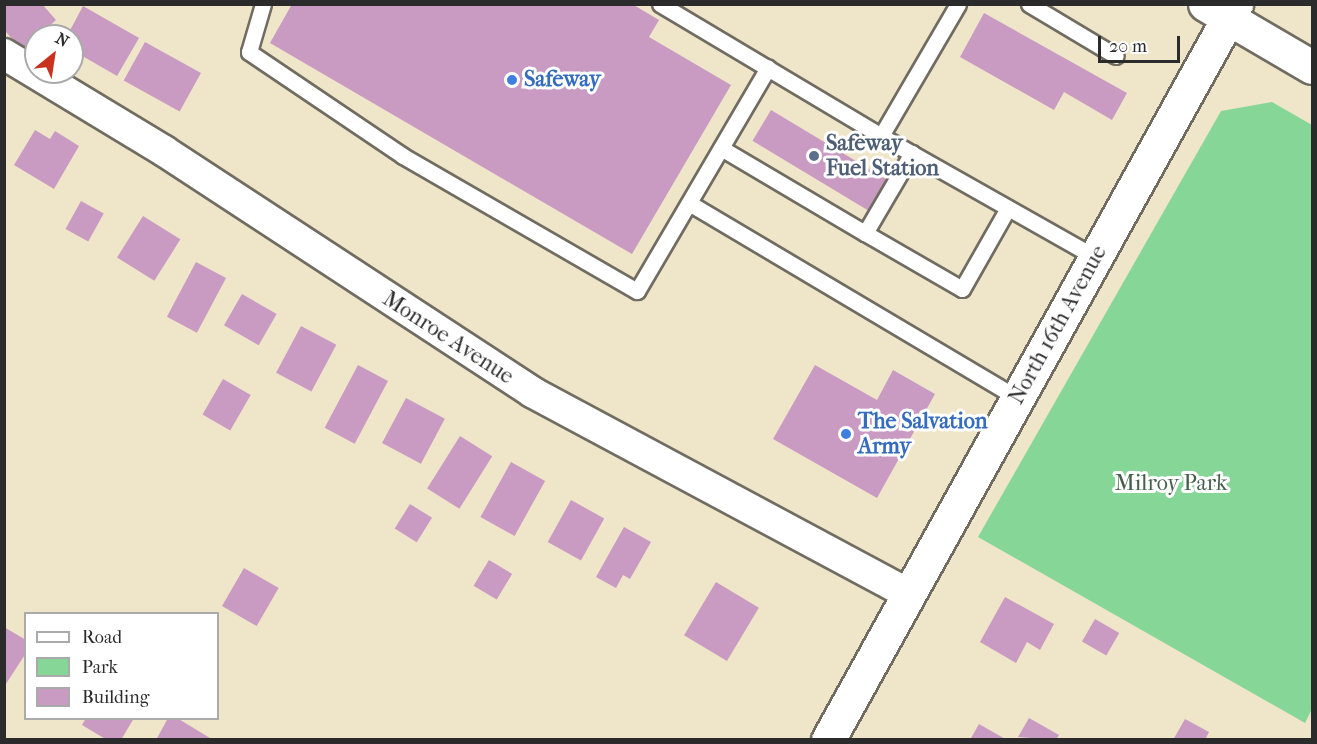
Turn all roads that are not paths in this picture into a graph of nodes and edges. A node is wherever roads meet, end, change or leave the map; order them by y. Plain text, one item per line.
1 (262, 4) edge
2 (660, 4) edge
3 (957, 4) edge
4 (1029, 4) edge
5 (1223, 9) edge
6 (4, 54) edge
7 (1116, 56) dead end
8 (1312, 67) edge
9 (768, 68) junction
10 (881, 136) junction
11 (721, 148) junction
12 (912, 153) junction
13 (689, 203) junction
14 (1008, 208) junction
15 (865, 233) junction
16 (1095, 257) junction
17 (1018, 398) junction
18 (908, 594) junction
19 (828, 740) edge

1 - 13 lane
2 - 9 lane
3 - 10 lane
4 - 7 lane
5 - 8 main road
5 - 16 main road, North 16th Avenue
6 - 18 street, Monroe Avenue
9 - 10 lane
9 - 11 lane
10 - 12 lane
11 - 13 lane
11 - 15 lane
12 - 14 lane
12 - 15 lane
13 - 17 lane
14 - 15 lane
14 - 16 lane
16 - 17 main road, North 16th Avenue
17 - 18 main road, North 16th Avenue
18 - 19 main road, North 16th Avenue

